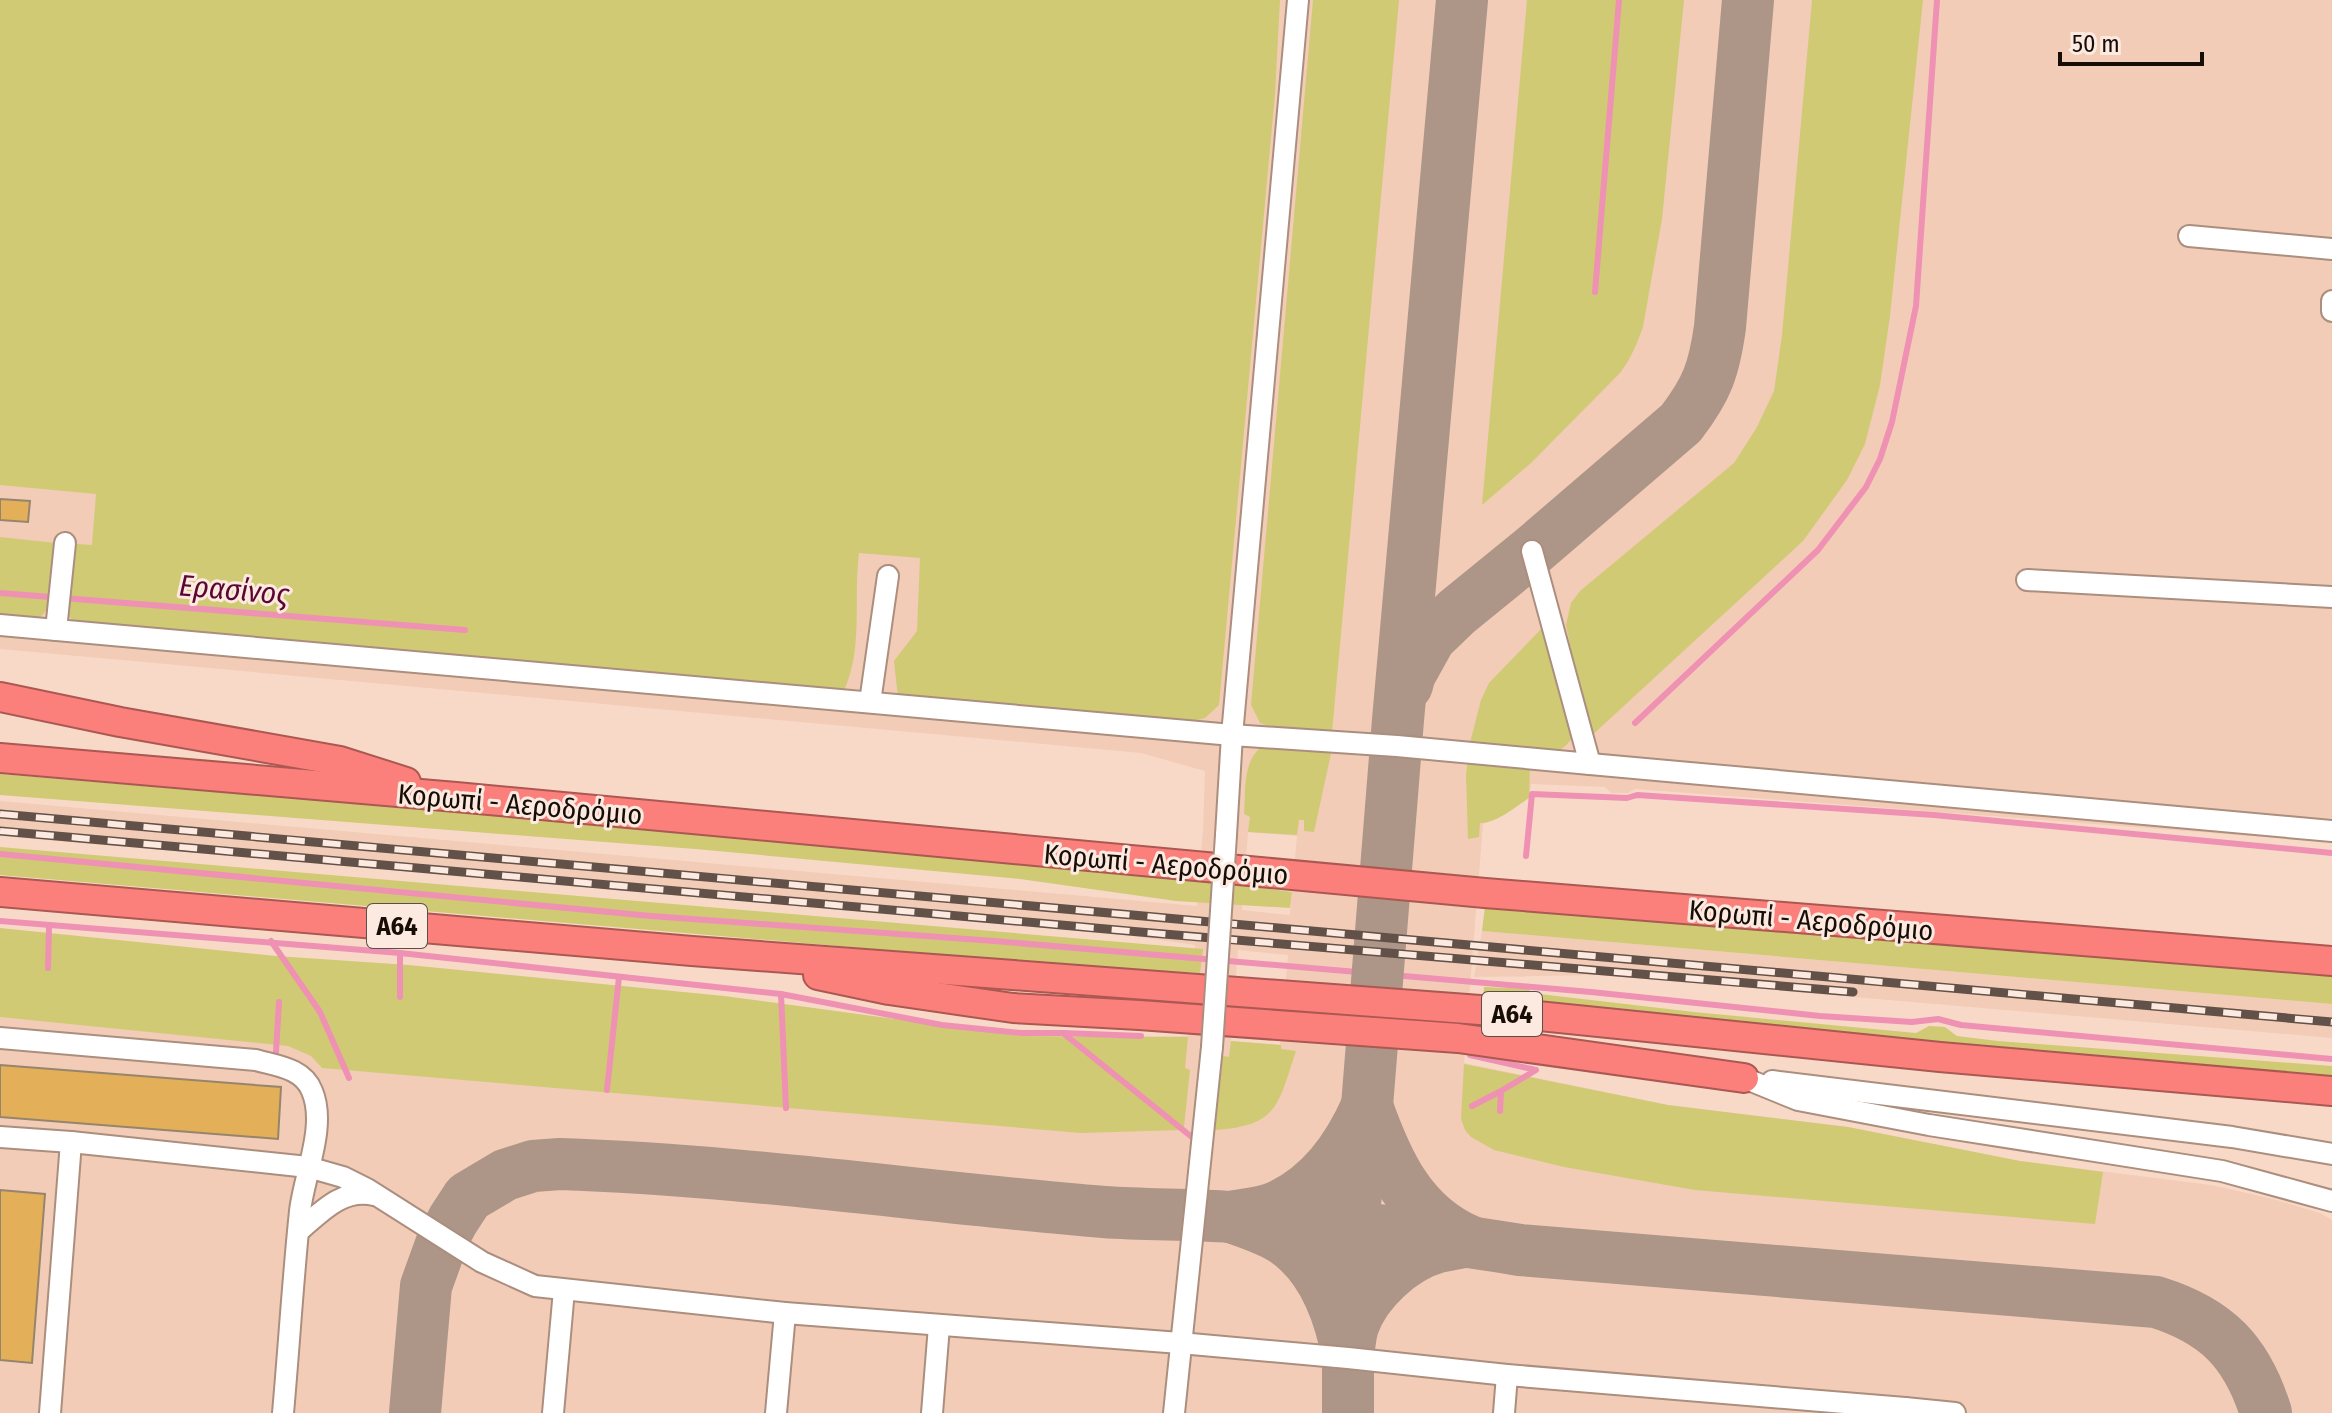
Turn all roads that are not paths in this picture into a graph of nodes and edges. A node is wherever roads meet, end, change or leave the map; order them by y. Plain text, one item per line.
1 (1298, 0) edge
2 (2189, 236) dead end
3 (2332, 249) edge
4 (2332, 301) edge
5 (2332, 311) edge
6 (65, 543) dead end
7 (1532, 551) dead end
8 (888, 576) dead end
9 (2027, 580) dead end
10 (2332, 597) edge
11 (57, 622) junction
12 (0, 625) edge
13 (0, 697) edge
14 (870, 702) junction
15 (1232, 735) junction
16 (0, 758) edge
17 (1590, 764) junction
18 (456, 797) junction
19 (2332, 831) edge
20 (0, 892) edge
21 (102, 900) junction
22 (0, 910) edge
23 (692, 951) junction
24 (2332, 961) edge
25 (0, 1038) edge
26 (1744, 1078) junction
27 (2332, 1091) edge
28 (0, 1137) edge
29 (71, 1142) junction
30 (2332, 1154) edge
31 (308, 1167) junction
32 (379, 1196) junction
33 (2332, 1201) edge
34 (299, 1231) junction
35 (564, 1290) junction
36 (785, 1313) junction
37 (939, 1326) junction
38 (1180, 1343) junction
39 (1507, 1375) junction
40 (1745, 1404) edge
41 (1905, 1411) edge
42 (50, 1413) edge
43 (283, 1413) edge
44 (553, 1413) edge
45 (776, 1413) edge
46 (932, 1413) edge
47 (1174, 1413) edge
48 (1504, 1413) edge
49 (1955, 1413) edge

1 - 15 street
2 - 3 street
4 - 5 street
6 - 11 street
7 - 17 street
8 - 14 street
9 - 10 street
11 - 12 street
11 - 14 street
13 - 18 highway
14 - 15 street
15 - 17 street
15 - 38 street, bridge
16 - 18 highway, Κορωπί - Αεροδρόμιο
17 - 19 street
18 - 24 highway, Κορωπί - Αεροδρόμιο
20 - 21 highway, Α64
21 - 22 highway
21 - 23 highway, Α64
23 - 26 highway
23 - 27 highway, Α64
25 - 31 street
26 - 30 street
26 - 33 street
28 - 29 street
29 - 31 street
29 - 42 street
31 - 32 street
31 - 34 street
32 - 34 street
32 - 35 street
34 - 43 street
35 - 36 street
35 - 44 street
36 - 37 street
36 - 45 street
37 - 38 street
37 - 46 street
38 - 39 street
38 - 47 street
39 - 40 street
39 - 48 street
40 - 41 street
41 - 49 street

